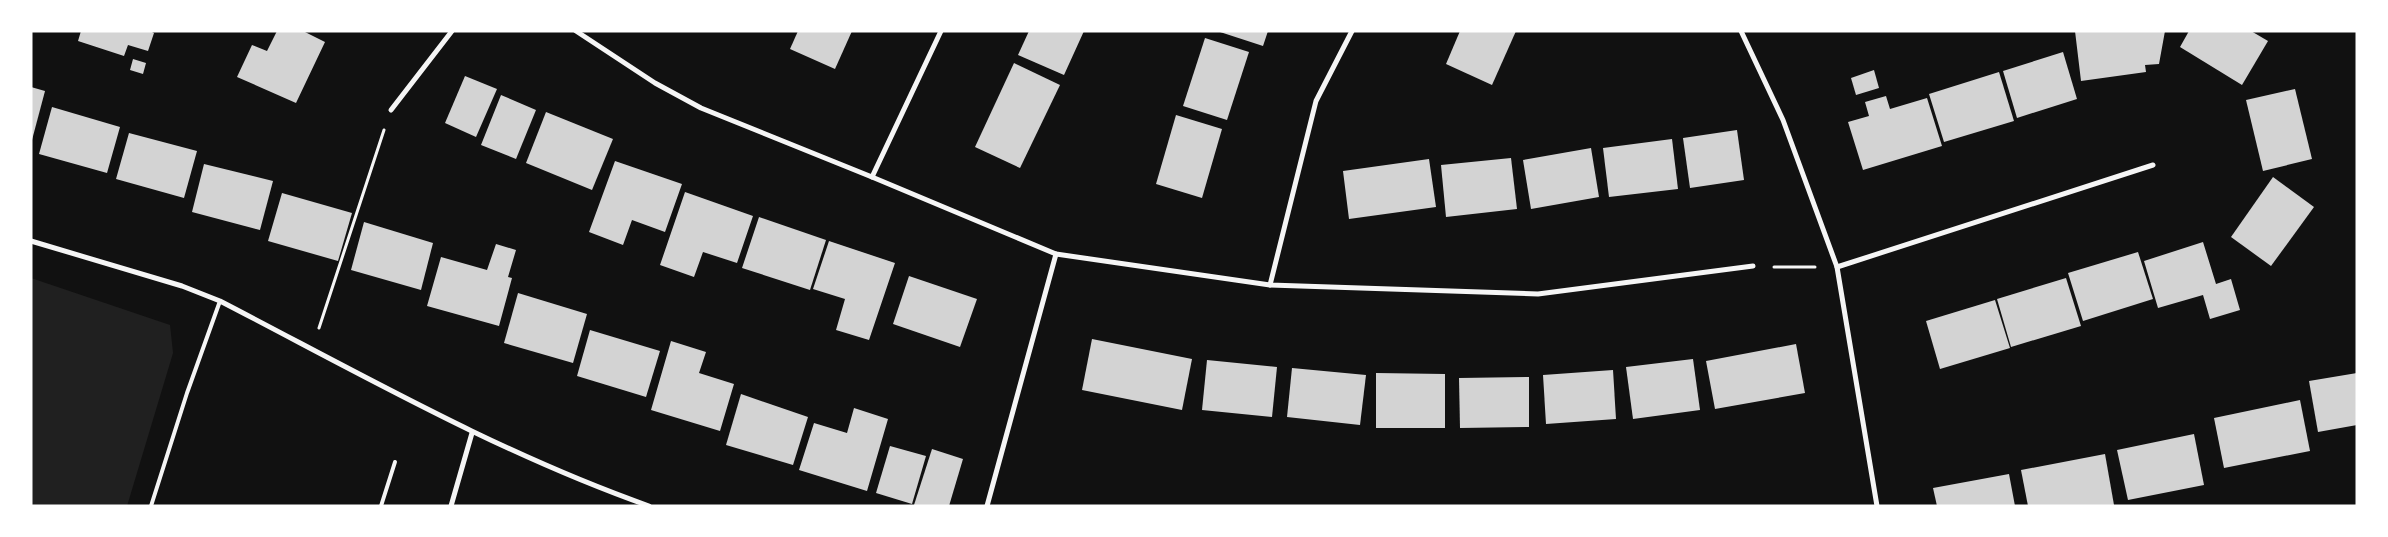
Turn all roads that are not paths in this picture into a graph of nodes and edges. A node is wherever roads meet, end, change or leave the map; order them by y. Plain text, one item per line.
1 (452, 31) edge
2 (576, 31) edge
3 (941, 31) edge
4 (1352, 31) edge
5 (1741, 31) edge
6 (391, 110) road end
7 (2153, 165) dead end
8 (872, 177) junction
9 (31, 241) edge
10 (1056, 254) junction
11 (1753, 266) road end
12 (1837, 267) junction
13 (1270, 285) junction
14 (220, 302) junction
15 (472, 433) junction
16 (395, 462) dead end
17 (151, 506) edge
18 (381, 506) edge
19 (451, 506) edge
20 (649, 506) edge
21 (987, 506) edge
22 (1877, 506) edge

1 - 6 street
2 - 8 street
3 - 8 street
4 - 13 street
5 - 12 street
7 - 12 street
8 - 10 street
9 - 14 street
10 - 13 street
10 - 21 street
11 - 13 street
12 - 22 street
14 - 15 street
14 - 17 lane
15 - 19 street
15 - 20 street
16 - 18 lane

